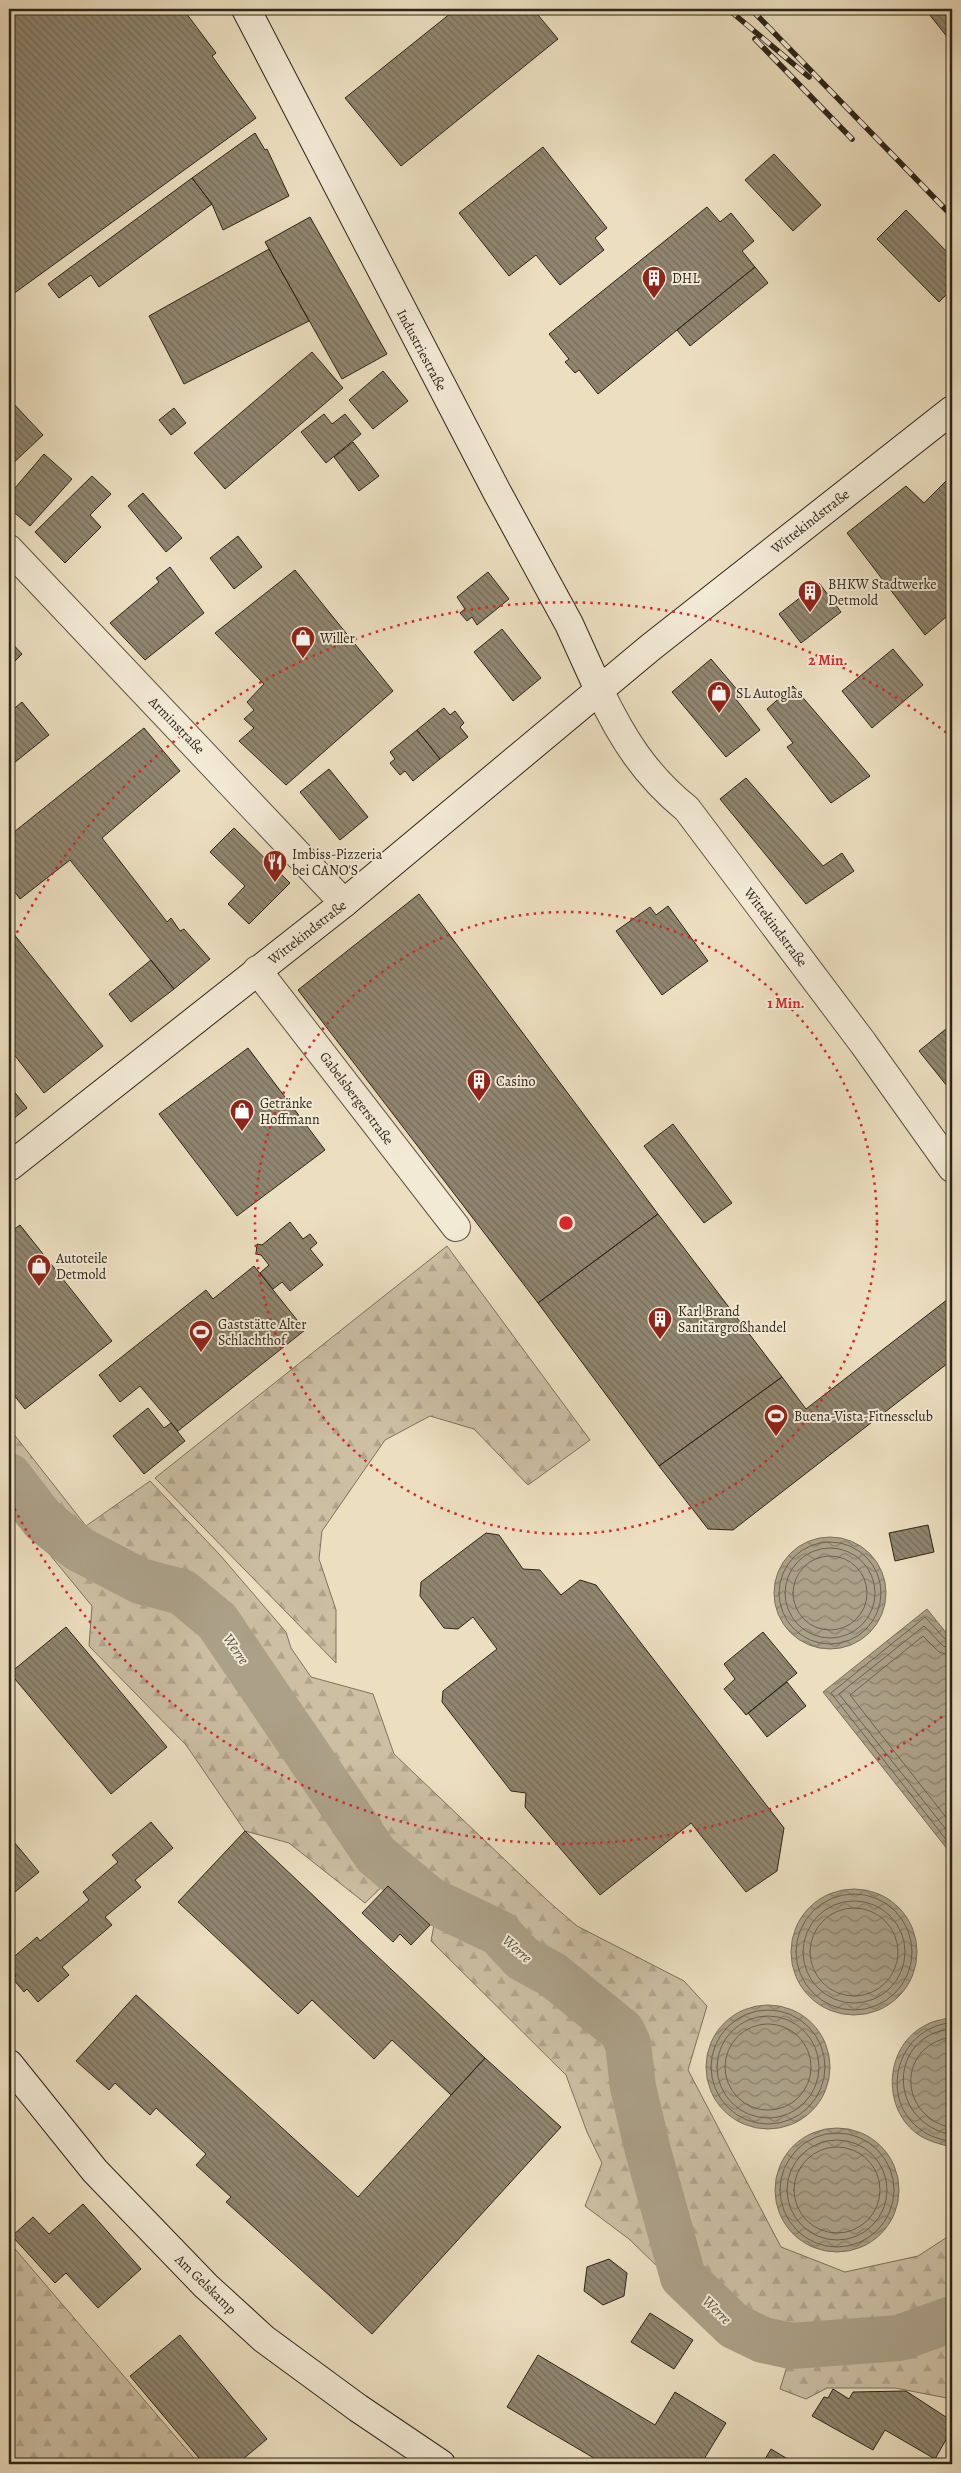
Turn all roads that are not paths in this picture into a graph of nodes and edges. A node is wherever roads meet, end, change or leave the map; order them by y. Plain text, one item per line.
1 (246, 9) edge
2 (952, 410) edge
3 (9, 549) edge
4 (599, 690) junction
5 (344, 903) junction
6 (258, 970) junction
7 (9, 1167) edge
8 (952, 1168) edge
9 (456, 1227) dead end
10 (9, 2064) edge
11 (441, 2464) edge

1 - 4 street, Industriestraße
2 - 4 street, Wittekindstraße
3 - 5 street, Arminstraße
4 - 5 street, Wittekindstraße
4 - 8 street, Wittekindstraße
5 - 6 street, Wittekindstraße
6 - 7 street, Wittekindstraße
6 - 9 street, Gabelsbergerstraße
10 - 11 street, Am Gelskamp

